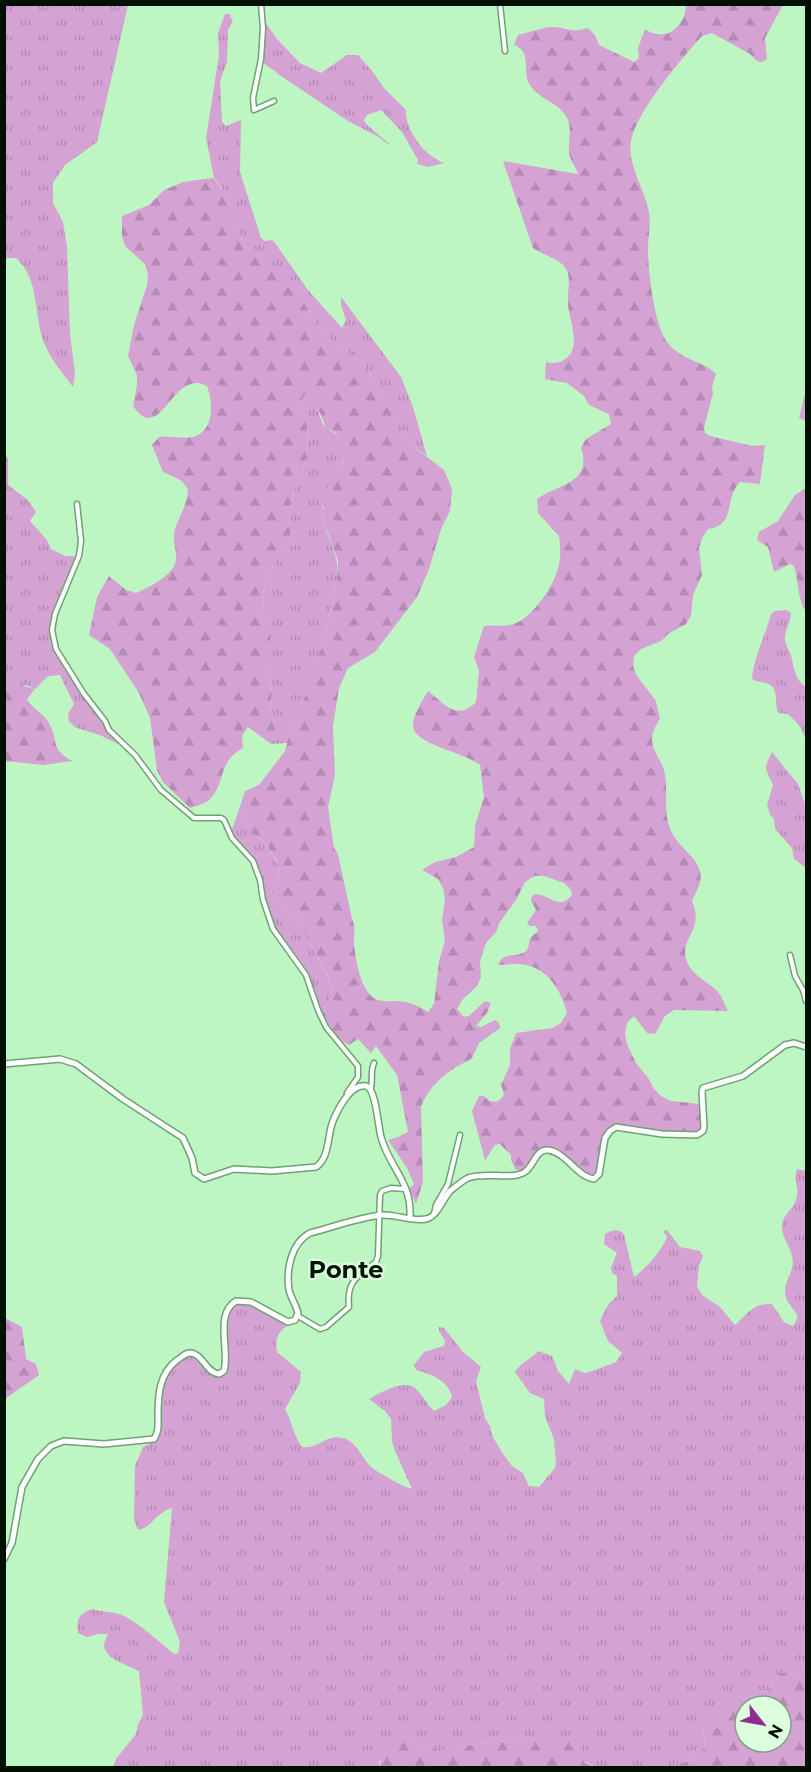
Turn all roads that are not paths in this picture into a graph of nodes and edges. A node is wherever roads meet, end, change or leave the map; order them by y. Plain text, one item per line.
1 (261, 4) edge
2 (500, 4) edge
3 (505, 51) dead end
4 (273, 101) dead end
5 (77, 504) dead end
6 (790, 955) dead end
7 (807, 1000) edge
8 (807, 1046) edge
9 (374, 1063) dead end
10 (4, 1064) edge
11 (371, 1088) junction
12 (348, 1096) junction
13 (459, 1135) dead end
14 (406, 1189) junction
15 (434, 1214) junction
16 (380, 1215) junction
17 (410, 1217) junction
18 (297, 1316) junction
19 (4, 1559) edge

1 - 4 street
2 - 3 street
5 - 12 street
6 - 7 street
8 - 15 street
9 - 11 street
10 - 12 street
11 - 12 street
11 - 14 street
13 - 15 street
14 - 16 street
14 - 17 street
15 - 17 street
16 - 17 street
16 - 18 street
16 - 18 street
18 - 19 street

